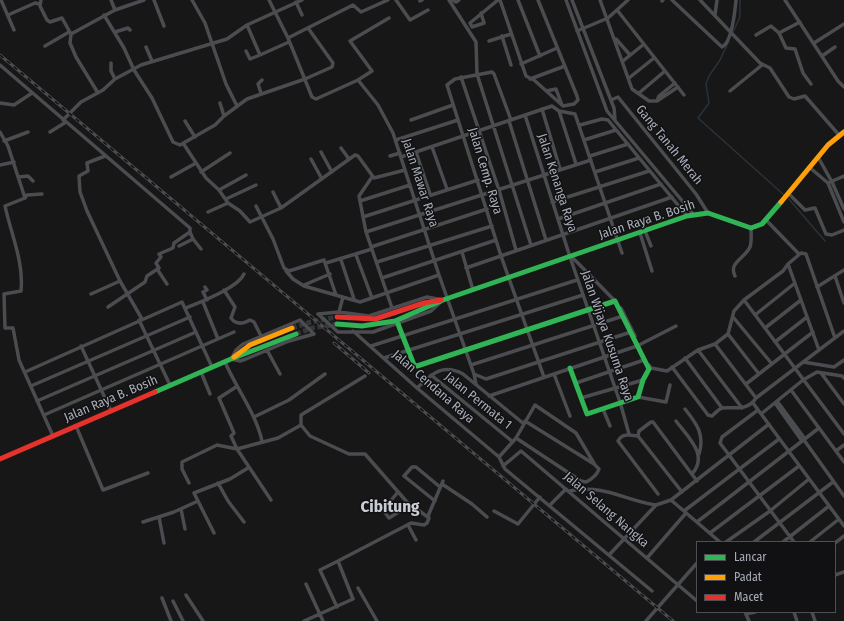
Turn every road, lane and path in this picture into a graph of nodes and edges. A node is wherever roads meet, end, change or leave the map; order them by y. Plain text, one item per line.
1 (1, 0) edge
2 (111, 0) edge
3 (144, 0) edge
4 (154, 0) edge
5 (192, 0) edge
6 (268, 0) edge
7 (302, 0) edge
8 (388, 0) edge
9 (396, 0) edge
10 (452, 0) edge
11 (459, 0) edge
12 (499, 0) edge
13 (518, 0) edge
14 (538, 0) edge
15 (566, 0) edge
16 (572, 0) edge
17 (600, 0) edge
18 (628, 0) edge
19 (672, 0) edge
20 (700, 0) edge
21 (717, 0) edge
22 (736, 0) edge
23 (785, 0) edge
24 (41, 2) edge
25 (296, 2) junction
26 (115, 10) junction
27 (428, 10) dead end
28 (617, 10) junction
29 (274, 12) junction
30 (481, 13) junction
31 (8, 15) junction
32 (104, 15) junction
33 (302, 15) dead end
34 (715, 15) junction
35 (389, 18) dead end
36 (608, 18) junction
37 (800, 22) junction
38 (844, 24) edge
39 (246, 25) junction
40 (164, 26) dead end
41 (308, 28) junction
42 (583, 29) junction
43 (14, 30) dead end
44 (130, 30) dead end
45 (730, 30) junction
46 (577, 31) junction
47 (70, 32) junction
48 (115, 32) junction
49 (779, 33) junction
50 (511, 34) junction
51 (756, 35) dead end
52 (502, 36) junction
53 (614, 37) junction
54 (288, 40) junction
55 (489, 40) dead end
56 (814, 43) junction
57 (213, 44) junction
58 (644, 44) junction
59 (45, 46) dead end
60 (146, 47) dead end
61 (834, 47) dead end
62 (557, 48) junction
63 (246, 52) dead end
64 (260, 55) junction
65 (630, 55) junction
66 (540, 56) junction
67 (822, 56) junction
68 (654, 58) junction
69 (152, 61) junction
70 (623, 61) junction
71 (111, 63) dead end
72 (521, 64) junction
73 (0, 65) edge
74 (511, 65) dead end
75 (762, 65) junction
76 (565, 66) junction
77 (134, 70) junction
78 (665, 71) junction
79 (477, 74) junction
80 (461, 77) junction
81 (629, 78) junction
82 (115, 79) junction
83 (305, 79) junction
84 (529, 79) junction
85 (262, 80) dead end
86 (358, 80) junction
87 (675, 83) junction
88 (811, 84) dead end
89 (678, 87) junction
90 (844, 87) edge
91 (546, 92) junction
92 (730, 92) dead end
93 (32, 93) junction
94 (98, 93) junction
95 (261, 93) junction
96 (639, 93) junction
97 (684, 95) dead end
98 (611, 100) junction
99 (657, 101) junction
100 (0, 103) edge
101 (220, 103) dead end
102 (453, 105) junction
103 (237, 106) junction
104 (563, 106) junction
105 (542, 109) junction
106 (559, 111) junction
107 (525, 115) junction
108 (224, 116) junction
109 (615, 119) junction
110 (411, 120) dead end
111 (458, 120) junction
112 (510, 120) junction
113 (64, 121) junction
114 (185, 121) dead end
115 (494, 125) junction
116 (580, 125) junction
117 (616, 130) junction
118 (479, 131) junction
119 (0, 132) edge
120 (28, 132) dead end
121 (50, 132) dead end
122 (844, 132) edge
123 (464, 136) junction
124 (839, 136) junction
125 (195, 137) junction
126 (396, 140) junction
127 (584, 140) junction
128 (4, 141) junction
129 (183, 143) junction
130 (628, 144) junction
131 (432, 147) junction
132 (342, 148) dead end
133 (321, 152) dead end
134 (416, 152) junction
135 (230, 153) dead end
136 (400, 155) junction
137 (105, 156) junction
138 (390, 156) dead end
139 (818, 157) junction
140 (590, 158) junction
141 (639, 158) junction
142 (311, 159) dead end
143 (349, 159) junction
144 (14, 162) junction
145 (196, 163) junction
146 (576, 164) junction
147 (0, 165) edge
148 (809, 167) junction
149 (560, 169) junction
150 (405, 170) junction
151 (649, 171) junction
152 (201, 172) junction
153 (332, 172) junction
154 (595, 172) junction
155 (543, 174) junction
156 (246, 175) dead end
157 (844, 176) edge
158 (18, 177) junction
159 (172, 177) dead end
160 (373, 177) junction
161 (322, 179) junction
162 (478, 180) junction
163 (529, 180) junction
164 (33, 181) dead end
165 (830, 182) junction
166 (661, 184) junction
167 (256, 185) dead end
168 (410, 185) junction
169 (514, 185) junction
170 (600, 188) junction
171 (447, 189) junction
172 (219, 190) junction
173 (499, 190) junction
174 (273, 192) dead end
175 (42, 194) dead end
176 (430, 194) junction
177 (482, 195) junction
178 (786, 195) junction
179 (672, 197) junction
180 (25, 198) junction
181 (414, 199) junction
182 (227, 201) junction
183 (360, 201) junction
184 (552, 202) junction
185 (605, 202) junction
186 (256, 206) dead end
187 (281, 208) junction
188 (487, 209) junction
189 (844, 209) edge
190 (208, 212) dead end
191 (708, 213) junction
192 (420, 215) junction
193 (694, 215) junction
194 (687, 216) junction
195 (363, 217) junction
196 (262, 218) junction
197 (610, 218) junction
198 (558, 219) junction
199 (766, 220) junction
200 (844, 222) edge
201 (492, 226) junction
202 (751, 228) junction
203 (424, 230) junction
204 (844, 230) edge
205 (190, 232) junction
206 (366, 232) junction
207 (643, 232) junction
208 (562, 234) junction
209 (193, 239) junction
210 (496, 240) junction
211 (546, 240) junction
212 (617, 240) junction
213 (531, 245) junction
214 (180, 246) dead end
215 (429, 246) junction
216 (651, 246) dead end
217 (372, 248) junction
218 (201, 249) dead end
219 (516, 250) junction
220 (462, 252) junction
221 (622, 253) dead end
222 (799, 254) junction
223 (356, 255) junction
224 (501, 256) junction
225 (571, 257) junction
226 (341, 260) junction
227 (434, 261) junction
228 (325, 262) junction
229 (376, 262) junction
230 (788, 264) junction
231 (466, 268) junction
232 (156, 269) junction
233 (286, 270) junction
234 (844, 270) edge
235 (652, 271) dead end
236 (244, 274) dead end
237 (330, 274) junction
238 (439, 276) junction
239 (735, 276) dead end
240 (835, 276) junction
241 (382, 278) junction
242 (508, 278) junction
243 (578, 280) junction
244 (120, 281) junction
245 (795, 283) junction
246 (167, 284) dead end
247 (304, 285) junction
248 (205, 287) dead end
249 (818, 287) junction
250 (224, 290) junction
251 (473, 290) junction
252 (387, 292) junction
253 (91, 294) dead end
254 (127, 294) junction
255 (336, 295) junction
256 (583, 295) junction
257 (343, 297) junction
258 (372, 298) junction
259 (354, 299) junction
260 (515, 299) junction
261 (445, 300) junction
262 (744, 300) junction
263 (801, 300) junction
264 (205, 301) junction
265 (615, 301) junction
266 (844, 303) edge
267 (108, 306) dead end
268 (186, 308) junction
269 (392, 308) junction
270 (588, 310) junction
271 (520, 314) junction
272 (338, 315) junction
273 (755, 315) junction
274 (623, 316) junction
275 (190, 317) junction
276 (733, 317) junction
277 (807, 317) junction
278 (454, 318) junction
279 (140, 319) junction
280 (337, 324) tunnel mouth
281 (398, 324) junction
282 (594, 326) junction
283 (676, 326) dead end
284 (292, 328) tunnel mouth
285 (765, 328) junction
286 (526, 330) junction
287 (353, 331) junction
288 (844, 331) edge
289 (196, 332) junction
290 (234, 332) dead end
291 (631, 332) junction
292 (813, 332) junction
293 (296, 334) tunnel mouth
294 (728, 334) junction
295 (146, 335) junction
296 (460, 335) junction
297 (261, 336) junction
298 (402, 336) junction
299 (835, 338) junction
300 (218, 339) junction
301 (599, 342) junction
302 (776, 342) junction
303 (715, 344) junction
304 (81, 346) junction
305 (202, 346) junction
306 (371, 346) junction
307 (532, 346) junction
308 (638, 346) junction
309 (465, 349) junction
310 (153, 350) junction
311 (267, 350) junction
312 (408, 350) junction
313 (698, 350) junction
314 (819, 350) junction
315 (785, 355) junction
316 (604, 357) junction
317 (384, 358) junction
318 (685, 358) junction
319 (231, 359) junction
320 (644, 360) junction
321 (844, 360) edge
322 (88, 361) junction
323 (225, 362) junction
324 (538, 362) junction
325 (803, 362) junction
326 (160, 364) junction
327 (772, 364) junction
328 (471, 365) junction
329 (212, 367) junction
330 (672, 367) junction
331 (570, 368) junction
332 (795, 368) junction
333 (650, 370) junction
334 (24, 372) junction
335 (201, 372) junction
336 (610, 372) junction
337 (821, 373) junction
338 (280, 374) dead end
339 (324, 374) dead end
340 (474, 374) junction
341 (554, 374) junction
342 (759, 374) junction
343 (431, 375) junction
344 (95, 376) junction
345 (365, 376) dead end
346 (544, 377) junction
347 (844, 378) edge
348 (642, 380) junction
349 (803, 380) junction
350 (576, 383) junction
351 (476, 384) junction
352 (746, 384) junction
353 (670, 385) dead end
354 (31, 386) junction
355 (170, 386) junction
356 (236, 387) junction
357 (417, 388) junction
358 (615, 388) junction
359 (102, 390) junction
360 (791, 390) junction
361 (210, 394) dead end
362 (489, 396) junction
363 (638, 397) junction
364 (581, 398) junction
365 (756, 398) junction
366 (37, 401) junction
367 (620, 402) junction
368 (776, 402) junction
369 (753, 403) junction
370 (844, 404) edge
371 (722, 408) junction
372 (742, 408) junction
373 (603, 409) junction
374 (685, 409) dead end
375 (758, 410) junction
376 (111, 411) junction
377 (761, 414) junction
378 (44, 415) junction
379 (570, 416) dead end
380 (254, 417) junction
381 (676, 421) dead end
382 (525, 422) junction
383 (769, 424) junction
384 (301, 425) junction
385 (76, 426) junction
386 (610, 426) dead end
387 (819, 428) junction
388 (629, 434) junction
389 (844, 434) edge
390 (53, 436) junction
391 (638, 436) junction
392 (516, 438) junction
393 (779, 439) junction
394 (804, 440) junction
395 (262, 441) junction
396 (513, 442) junction
397 (844, 445) edge
398 (237, 449) junction
399 (836, 451) junction
400 (789, 452) junction
401 (699, 455) junction
402 (729, 456) junction
403 (499, 457) junction
404 (0, 459) edge
405 (844, 462) edge
406 (595, 465) junction
407 (503, 466) junction
408 (799, 466) junction
409 (248, 468) junction
410 (739, 469) junction
411 (148, 473) dead end
412 (692, 474) junction
413 (809, 479) junction
414 (697, 481) junction
415 (833, 482) junction
416 (189, 483) dead end
417 (218, 483) junction
418 (749, 483) junction
419 (442, 484) junction
420 (567, 490) junction
421 (398, 492) junction
422 (682, 492) junction
423 (819, 492) junction
424 (658, 494) dead end
425 (759, 496) junction
426 (844, 496) edge
427 (540, 497) junction
428 (271, 500) dead end
429 (671, 500) junction
430 (198, 501) junction
431 (434, 501) junction
432 (407, 502) junction
433 (550, 505) junction
434 (656, 505) junction
435 (830, 506) junction
436 (180, 509) junction
437 (770, 511) junction
438 (494, 512) dead end
439 (685, 512) junction
440 (428, 516) junction
441 (159, 517) junction
442 (487, 517) dead end
443 (839, 519) junction
444 (143, 522) dead end
445 (244, 522) dead end
446 (696, 522) junction
447 (780, 524) junction
448 (408, 525) junction
449 (844, 526) edge
450 (185, 529) dead end
451 (214, 533) dead end
452 (710, 533) junction
453 (844, 536) edge
454 (790, 537) junction
455 (624, 538) junction
456 (416, 540) dead end
457 (718, 541) edge
458 (727, 541) edge
459 (755, 541) edge
460 (784, 541) edge
461 (793, 541) edge
462 (811, 541) edge
463 (836, 542) edge
464 (164, 543) dead end
465 (609, 555) junction
466 (647, 558) junction
467 (338, 561) junction
468 (696, 564) edge
469 (306, 584) dead end
470 (679, 585) junction
471 (358, 588) dead end
472 (652, 591) dead end
473 (186, 595) dead end
474 (162, 598) dead end
475 (696, 600) edge
476 (173, 601) dead end
477 (337, 607) junction
478 (745, 613) edge
479 (320, 614) junction
480 (747, 620) edge
481 (171, 621) edge
482 (183, 621) edge
483 (203, 621) edge
484 (304, 621) edge
485 (323, 621) edge
486 (377, 621) edge
487 (646, 621) edge

1 - 31 street
2 - 26 street
3 - 26 street
4 - 40 street
5 - 57 street
6 - 29 street
7 - 25 street
8 - 41 street
9 - 27 street
10 - 11 street
10 - 79 street
12 - 30 street
12 - 50 street
13 - 66 street
14 - 62 street
15 - 46 street
16 - 42 street
17 - 36 street
18 - 28 street
19 - 45 street
20 - 34 street
21 - 34 street
22 - 45 street
23 - 37 street
24 - 31 street
24 - 47 street
25 - 29 street
25 - 33 street
26 - 32 street
28 - 36 street
28 - 58 street
29 - 39 street
29 - 54 street
30 - 30 street
31 - 43 street
32 - 47 street
32 - 48 street
34 - 45 street
35 - 86 street
36 - 42 street
36 - 53 street
37 - 49 street
37 - 56 street
38 - 56 street
39 - 57 street
39 - 64 street
41 - 54 street
41 - 83 street
42 - 46 street
42 - 98 street
44 - 48 street
45 - 75 street
46 - 109 street
47 - 59 street
47 - 94 street
48 - 77 street
49 - 51 street
49 - 88 street
50 - 52 street
50 - 72 street
52 - 55 street
52 - 74 street
53 - 65 street
53 - 70 street
54 - 64 street
54 - 83 street
56 - 67 street
57 - 69 street
57 - 103 street
58 - 65 street
58 - 68 street
60 - 69 street
61 - 67 street
62 - 66 street
62 - 76 street
63 - 64 street
65 - 70 street
66 - 72 street
67 - 90 street
68 - 78 street
68 - 81 street
69 - 77 street
70 - 81 street
71 - 82 street
72 - 84 street
73 - 93 street
75 - 92 street
75 - 124 street
76 - 84 street
76 - 104 street
77 - 82 street
77 - 129 street
78 - 87 street
78 - 96 street
79 - 80 street
79 - 112 street
79 - 115 street
80 - 102 street, Jalan Cemp. Raya
80 - 118 street
81 - 96 street
82 - 94 street
83 - 86 street
83 - 95 street
84 - 91 street
85 - 95 street
86 - 126 street, Jalan Mawar Raya
87 - 89 street
87 - 99 street
89 - 97 street
89 - 99 street
91 - 104 street
91 - 104 street
93 - 100 street
93 - 113 street
94 - 113 street
95 - 103 street
96 - 99 street
98 - 109 street
98 - 191 street, Gang Tanah Merah
101 - 108 street
102 - 110 street
102 - 111 street, Jalan Cemp. Raya
103 - 108 street
105 - 106 street
105 - 107 street
105 - 149 street
106 - 116 street
106 - 146 street
107 - 112 street
107 - 155 street, Jalan Kenanga Raya
108 - 125 street
109 - 193 street
111 - 123 street, Jalan Cemp. Raya
111 - 126 street
112 - 115 street
112 - 163 street
113 - 121 street
113 - 137 street
114 - 125 street
115 - 118 street
115 - 169 street
116 - 117 street
116 - 127 street
117 - 127 street
117 - 130 street
118 - 123 street
118 - 173 street
119 - 128 street
120 - 128 street
122 - 124 main road
123 - 131 street
123 - 162 street, Jalan Cemp. Raya
124 - 139 main road
125 - 129 street
126 - 136 street, Jalan Mawar Raya
127 - 140 street
128 - 144 street
129 - 145 street
130 - 140 street
130 - 141 street
131 - 134 street
131 - 171 street
132 - 143 street
133 - 153 street
134 - 136 street
134 - 176 street
135 - 152 street
136 - 138 street
136 - 150 street, Jalan Mawar Raya
137 - 205 street
137 - 244 street
139 - 148 main road
139 - 165 street
140 - 146 street
140 - 154 street
141 - 151 street
141 - 154 street
142 - 161 street
143 - 153 street
143 - 160 street
144 - 147 street
144 - 158 street
145 - 152 street
145 - 159 street
146 - 149 street
148 - 165 street
148 - 178 main road
149 - 155 street
150 - 160 street
150 - 168 street, Jalan Mawar Raya
151 - 166 street
151 - 170 street
152 - 172 street
153 - 161 street
154 - 170 street
155 - 163 street
155 - 184 street, Jalan Kenanga Raya
156 - 172 street
157 - 165 street
158 - 164 street
158 - 180 street
160 - 183 street
161 - 187 street
162 - 171 street
162 - 177 street, Jalan Cemp. Raya
163 - 169 street
163 - 211 street
165 - 189 street
165 - 200 street
166 - 179 street
166 - 185 street
167 - 182 street
168 - 181 street, Jalan Mawar Raya
168 - 183 street
169 - 173 street
169 - 213 street
170 - 184 street
170 - 185 street
171 - 176 street
172 - 182 street
173 - 177 street
173 - 219 street
174 - 187 street
175 - 180 street
176 - 181 street
177 - 188 street, Jalan Cemp. Raya
177 - 192 street
178 - 199 main road
178 - 204 street
179 - 194 street
179 - 197 street
180 - 334 street
181 - 192 street, Jalan Mawar Raya
181 - 195 street
182 - 190 street
182 - 196 street
183 - 195 street
184 - 198 street, Jalan Kenanga Raya
185 - 197 street
185 - 198 street
186 - 196 street
187 - 196 street
188 - 201 street, Jalan Cemp. Raya
188 - 203 street
191 - 193 main road, Jalan Raya B. Bosih
191 - 202 main road, Jalan Raya B. Bosih
192 - 203 street, Jalan Mawar Raya
192 - 206 street
193 - 194 main road, Jalan Raya B. Bosih
194 - 207 main road, Jalan Raya B. Bosih
195 - 206 street
196 - 233 street
197 - 208 street
197 - 212 street
198 - 208 street, Jalan Kenanga Raya
199 - 202 main road
199 - 222 street
201 - 210 street, Jalan Cemp. Raya
201 - 215 street
202 - 239 street
203 - 215 street, Jalan Mawar Raya
203 - 217 street
205 - 209 street
205 - 232 street
206 - 217 street
207 - 212 main road, Jalan Raya B. Bosih
207 - 216 street
207 - 235 street
208 - 211 street
208 - 225 street, Jalan Kenanga Raya
209 - 214 street
209 - 218 street
210 - 220 street
210 - 224 street, Jalan Cemp. Raya
211 - 213 street
212 - 221 street
212 - 225 main road, Jalan Raya B. Bosih
213 - 219 street
215 - 227 street, Jalan Mawar Raya
215 - 229 street
217 - 223 street
217 - 229 street
219 - 224 street
220 - 227 street
220 - 231 street
222 - 230 street
222 - 249 street
223 - 226 street
223 - 258 street
224 - 231 street
224 - 242 street, Jalan Cemp. Raya
225 - 242 main road, Jalan Raya B. Bosih
225 - 243 street, Jalan Wijaya Kusuma Raya
225 - 265 street
226 - 228 street
226 - 259 street
227 - 238 street, Jalan Mawar Raya
227 - 241 street
228 - 233 street
228 - 237 street
229 - 241 street
230 - 245 street
230 - 262 street
231 - 251 street
232 - 246 street
232 - 254 street
233 - 247 street
234 - 240 street
236 - 250 street
237 - 247 street
237 - 255 street
238 - 252 street
238 - 261 street, Jalan Mawar Raya
240 - 249 street
240 - 266 street
241 - 252 street
242 - 251 main road, Jalan Raya B. Bosih
242 - 260 street, Jalan Cemp. Raya
243 - 256 street, Jalan Wijaya Kusuma Raya
243 - 260 street
244 - 253 street
244 - 254 street
245 - 263 street
245 - 273 street
247 - 255 street
248 - 264 street
249 - 299 street
250 - 264 street
250 - 297 street
251 - 261 main road, Jalan Raya B. Bosih
252 - 258 street
252 - 269 street
254 - 267 street
254 - 279 street
255 - 257 street
256 - 270 street, Jalan Wijaya Kusuma Raya
256 - 271 street
257 - 259 street
257 - 272 street
258 - 259 street
260 - 271 street, Jalan Cemp. Raya
260 - 278 street
261 - 269 street, Jalan Raya B. Bosih
261 - 272 main road
261 - 278 street, Jalan Mawar Raya
261 - 280 main road
261 - 281 street, Jalan Raya B. Bosih
262 - 273 street
262 - 276 street
263 - 277 street
263 - 285 street
264 - 268 street
264 - 300 street
265 - 270 main road
265 - 274 main road
265 - 308 street
268 - 275 street
268 - 279 street
269 - 272 street, Jalan Raya B. Bosih
270 - 282 street, Jalan Wijaya Kusuma Raya
270 - 286 main road
271 - 286 street, Jalan Cemp. Raya
271 - 296 street
272 - 287 street, Jalan Raya B. Bosih
273 - 285 street
274 - 282 street
274 - 291 main road
275 - 289 street
275 - 295 street
276 - 294 street
276 - 327 street
277 - 292 street
277 - 302 street
278 - 296 street, Jalan Mawar Raya
278 - 298 street
279 - 295 street
279 - 304 street
281 - 287 street, Jalan Raya B. Bosih
281 - 298 main road
282 - 301 street, Jalan Wijaya Kusuma Raya
282 - 307 street
283 - 308 street
284 - 319 main road
285 - 302 street
286 - 307 street, Jalan Cemp. Raya
286 - 309 main road
287 - 306 street, Jalan Cendana Raya
288 - 299 street
289 - 305 street
289 - 310 street
290 - 300 street
291 - 301 street
291 - 308 main road
292 - 314 street
292 - 315 street
293 - 319 main road
294 - 303 street
294 - 342 street
295 - 310 street
295 - 322 street
296 - 309 street, Jalan Mawar Raya
296 - 312 street
297 - 311 street, Jalan Raya B. Bosih
297 - 319 street, Jalan Raya B. Bosih
298 - 306 street
298 - 312 main road
299 - 314 street
300 - 305 street
301 - 316 street, Jalan Wijaya Kusuma Raya
301 - 324 street
302 - 315 street
303 - 313 street
303 - 352 street
304 - 322 street
304 - 334 street
305 - 326 street
305 - 329 street
306 - 317 street, Jalan Cendana Raya
307 - 324 street, Jalan Cemp. Raya
307 - 328 street
308 - 316 street
308 - 320 main road
308 - 333 street
309 - 312 main road
309 - 328 street, Jalan Mawar Raya
310 - 326 street
310 - 344 street
311 - 319 street, Jalan Raya B. Bosih
311 - 338 street
312 - 317 street
313 - 318 street
313 - 372 street
314 - 325 street
315 - 327 street
315 - 332 street
316 - 331 street
316 - 336 street, Jalan Wijaya Kusuma Raya
317 - 357 street, Jalan Cendana Raya
318 - 330 street
318 - 371 street
319 - 323 main road, Jalan Raya B. Bosih
320 - 333 main road
320 - 336 street
321 - 325 street
322 - 344 street
322 - 354 street
323 - 329 main road, Jalan Raya B. Bosih
323 - 356 street
324 - 340 street
324 - 346 street, Jalan Cemp. Raya
325 - 332 street
326 - 355 street
326 - 359 street
327 - 342 street
328 - 340 street, Jalan Mawar Raya
329 - 335 main road, Jalan Raya B. Bosih
330 - 333 street
330 - 371 street
331 - 341 street
331 - 350 main road
332 - 349 street
332 - 365 street
333 - 348 main road
334 - 354 street
335 - 355 main road, Jalan Raya B. Bosih
335 - 361 street
336 - 350 street
336 - 358 street, Jalan Wijaya Kusuma Raya
337 - 347 street
337 - 349 street
337 - 370 street
339 - 380 street
340 - 351 street, Jalan Mawar Raya
341 - 346 street
341 - 379 street
342 - 352 street
343 - 351 street
343 - 357 street
343 - 396 street, Jalan Permata 1
344 - 359 street
344 - 366 street
345 - 384 street
346 - 362 street
348 - 358 street
348 - 363 main road
349 - 360 street
349 - 389 street
350 - 364 main road
351 - 362 street
352 - 365 street
353 - 363 street
354 - 366 street
355 - 376 main road, Jalan Raya B. Bosih
356 - 380 street
356 - 398 street
357 - 403 street, Jalan Cendana Raya
358 - 364 street
358 - 367 street, Jalan Wijaya Kusuma Raya
359 - 376 street
359 - 378 street
360 - 368 street
360 - 387 street
362 - 382 street
363 - 367 main road
364 - 373 main road
365 - 369 street
366 - 378 street
367 - 373 main road
367 - 388 street, Jalan Wijaya Kusuma Raya
368 - 377 street
368 - 394 street
369 - 372 street
369 - 375 street
371 - 372 street
373 - 386 street
374 - 401 street
375 - 377 street
375 - 402 street
376 - 385 main road, Jalan Raya B. Bosih
377 - 383 street
378 - 390 street
380 - 395 street
381 - 401 street
382 - 392 street
382 - 406 street
382 - 406 street
383 - 393 street
383 - 402 street
384 - 395 street
384 - 421 street
385 - 390 main road, Jalan Raya B. Bosih
385 - 411 street
387 - 394 street
387 - 399 street
388 - 391 street
388 - 424 street
390 - 404 main road, Jalan Raya B. Bosih
391 - 412 street
391 - 422 street
392 - 396 street
392 - 406 street
393 - 400 street
393 - 410 street
394 - 400 street
394 - 415 street
395 - 398 street
396 - 403 street
397 - 399 street
398 - 409 street
398 - 416 street
399 - 405 street
400 - 408 street
400 - 418 street
401 - 412 street
402 - 410 street
402 - 414 street
403 - 407 street
407 - 420 street, Jalan Selang Nangka
407 - 427 street
408 - 413 street
408 - 425 street
409 - 417 street
409 - 428 street
410 - 418 street
410 - 439 street
412 - 414 street
413 - 423 street
413 - 437 street
414 - 422 street
415 - 423 street
415 - 426 street
417 - 430 street
417 - 445 street
418 - 425 street
418 - 446 street
419 - 431 street
419 - 431 street
419 - 442 street
420 - 433 street
420 - 434 street
420 - 455 street, Jalan Selang Nangka
421 - 432 street
421 - 432 street
422 - 429 street
423 - 435 street
423 - 447 street
425 - 437 street
425 - 452 street
427 - 433 street
427 - 438 street
429 - 434 street
429 - 439 street
430 - 436 street
430 - 451 street
431 - 440 street
432 - 440 street
433 - 465 street
434 - 455 street
435 - 443 street
435 - 454 street
436 - 441 street
436 - 450 street
437 - 447 street
437 - 458 street
439 - 446 street
439 - 466 street
440 - 448 street
441 - 444 street
441 - 464 street
443 - 449 street
443 - 462 street
446 - 452 street
447 - 454 street
447 - 459 street
448 - 456 street
448 - 467 street
452 - 457 street
453 - 463 street
454 - 460 street
454 - 461 street
455 - 465 street
455 - 466 street, Jalan Selang Nangka
465 - 472 street
466 - 470 street, Jalan Selang Nangka
467 - 477 street
467 - 477 street
468 - 470 street
469 - 479 street
470 - 475 street, Jalan Selang Nangka
470 - 487 street
471 - 486 street
473 - 483 street
474 - 481 street
476 - 482 street
477 - 479 street
478 - 480 street
479 - 484 street
479 - 485 street

